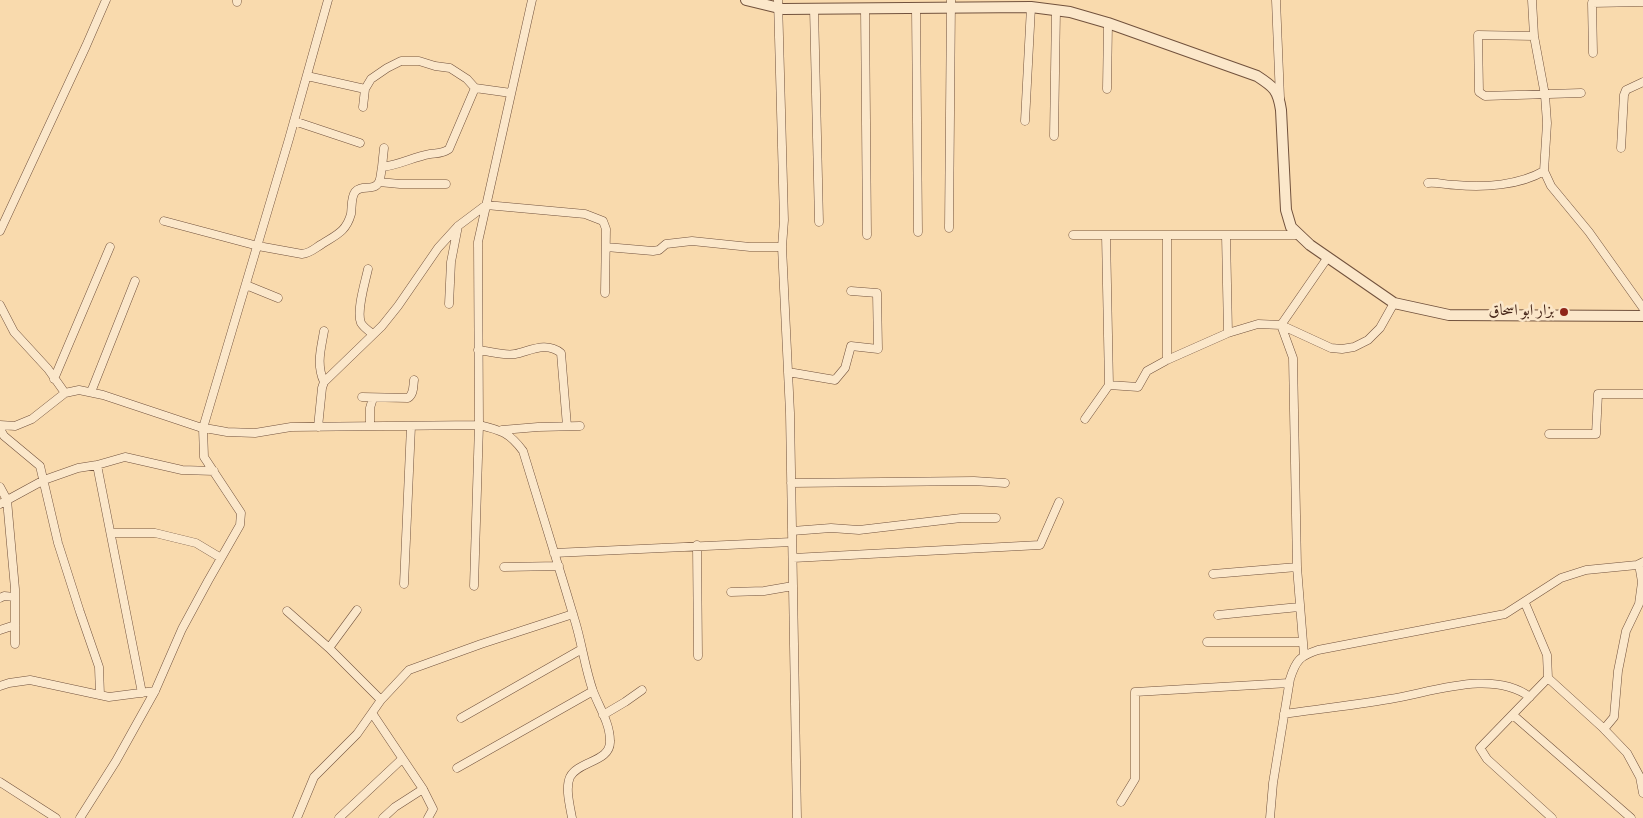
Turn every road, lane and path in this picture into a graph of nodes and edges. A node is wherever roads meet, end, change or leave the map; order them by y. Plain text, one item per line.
1 (106, 0) edge
2 (328, 0) edge
3 (532, 0) edge
4 (746, 0) edge
5 (1276, 0) edge
6 (1532, 0) edge
7 (1592, 1) edge
8 (1643, 2) edge
9 (778, 4) edge
10 (951, 4) edge
11 (1031, 7) junction
12 (814, 8) junction
13 (865, 8) junction
14 (916, 8) junction
15 (1056, 10) junction
16 (1108, 23) junction
17 (1534, 36) junction
18 (1593, 53) dead end
19 (307, 76) junction
20 (1643, 82) edge
21 (475, 88) junction
22 (365, 89) junction
23 (1107, 89) dead end
24 (1581, 92) dead end
25 (511, 93) junction
26 (1545, 94) junction
27 (1280, 102) junction
28 (363, 107) dead end
29 (294, 121) junction
30 (1025, 121) dead end
31 (1054, 136) dead end
32 (360, 143) dead end
33 (384, 148) dead end
34 (1621, 148) dead end
35 (382, 167) junction
36 (1544, 171) junction
37 (379, 182) junction
38 (1428, 183) dead end
39 (446, 184) dead end
40 (486, 205) junction
41 (164, 221) dead end
42 (819, 222) dead end
43 (458, 226) junction
44 (949, 228) dead end
45 (0, 231) edge
46 (918, 232) dead end
47 (867, 235) dead end
48 (1073, 235) dead end
49 (1106, 235) junction
50 (1168, 235) junction
51 (1226, 235) junction
52 (1299, 235) junction
53 (258, 246) junction
54 (606, 246) junction
55 (110, 247) dead end
56 (782, 247) junction
57 (1328, 257) junction
58 (368, 269) dead end
59 (135, 281) dead end
60 (246, 285) junction
61 (851, 291) dead end
62 (605, 293) dead end
63 (278, 298) dead end
64 (1394, 303) junction
65 (449, 304) dead end
66 (0, 305) edge
67 (1643, 308) edge
68 (1643, 316) edge
69 (1281, 325) junction
70 (324, 331) dead end
71 (1228, 333) junction
72 (373, 334) junction
73 (478, 350) junction
74 (1167, 360) junction
75 (788, 372) junction
76 (54, 379) junction
77 (414, 380) dead end
78 (324, 382) junction
79 (1109, 385) junction
80 (91, 392) junction
81 (65, 394) junction
82 (1643, 394) edge
83 (362, 397) dead end
84 (373, 398) junction
85 (1085, 419) dead end
86 (0, 425) edge
87 (478, 425) junction
88 (370, 426) junction
89 (411, 426) junction
90 (567, 426) junction
91 (580, 426) dead end
92 (318, 427) junction
93 (203, 428) junction
94 (0, 429) edge
95 (502, 430) junction
96 (1549, 434) dead end
97 (97, 465) junction
98 (214, 471) junction
99 (44, 480) junction
100 (791, 483) junction
101 (1006, 483) dead end
102 (0, 487) edge
103 (3, 502) edge
104 (1059, 502) dead end
105 (996, 518) dead end
106 (792, 531) junction
107 (111, 533) junction
108 (792, 542) junction
109 (697, 545) junction
110 (554, 553) junction
111 (221, 558) junction
112 (792, 558) junction
113 (1641, 563) edge
114 (558, 566) junction
115 (504, 567) dead end
116 (1297, 567) junction
117 (1213, 574) dead end
118 (404, 584) dead end
119 (474, 586) dead end
120 (793, 586) junction
121 (731, 592) dead end
122 (15, 597) junction
123 (0, 598) edge
124 (1525, 602) junction
125 (1299, 607) junction
126 (357, 610) dead end
127 (287, 611) dead end
128 (573, 614) junction
129 (1218, 615) dead end
130 (15, 625) junction
131 (0, 630) edge
132 (1207, 642) dead end
133 (1304, 642) junction
134 (15, 644) dead end
135 (329, 648) junction
136 (582, 649) junction
137 (1304, 655) junction
138 (698, 656) dead end
139 (1548, 678) junction
140 (1289, 684) junction
141 (0, 686) edge
142 (642, 690) dead end
143 (155, 691) junction
144 (593, 691) junction
145 (142, 693) junction
146 (100, 695) junction
147 (1530, 697) junction
148 (381, 700) junction
149 (372, 713) junction
150 (1284, 714) junction
151 (603, 715) junction
152 (1513, 715) junction
153 (461, 718) dead end
154 (1604, 729) junction
155 (402, 758) junction
156 (457, 768) dead end
157 (0, 782) edge
158 (423, 789) junction
159 (1643, 794) edge
160 (1121, 802) dead end
161 (56, 818) edge
162 (80, 818) edge
163 (297, 818) edge
164 (339, 818) edge
165 (383, 818) edge
166 (428, 818) edge
167 (572, 818) edge
168 (797, 818) edge
169 (1270, 818) edge
170 (1552, 818) edge
171 (1631, 818) edge

1 - 45 street
2 - 19 street
3 - 25 street
4 - 9 street
5 - 27 street
6 - 17 street
7 - 8 street
7 - 18 street
9 - 12 street
9 - 56 street
10 - 11 street
10 - 14 street
10 - 44 street
11 - 15 street
11 - 30 street
12 - 13 street
12 - 42 street
13 - 14 street
13 - 47 street
14 - 46 street
15 - 16 street
15 - 31 street
16 - 23 street
16 - 27 street
17 - 26 street
17 - 26 street
19 - 22 street
19 - 29 street
20 - 34 street
21 - 22 street
21 - 25 street
21 - 35 street
22 - 28 street
24 - 26 street
25 - 40 street
26 - 36 street
27 - 52 street
29 - 32 street
29 - 53 street
33 - 35 street
35 - 37 street
36 - 38 street
36 - 67 street
37 - 39 street
37 - 53 street
40 - 43 street
40 - 54 street
40 - 73 street
41 - 53 street
43 - 65 street
43 - 72 street
48 - 49 street
49 - 50 street
49 - 79 street
50 - 51 street
50 - 74 street
51 - 52 street
51 - 71 street
52 - 57 street
53 - 60 street
54 - 56 street
54 - 62 street
55 - 76 street
56 - 75 street
57 - 64 street
57 - 69 street
58 - 72 street
59 - 80 street
60 - 63 street
60 - 93 street
61 - 75 street
64 - 68 street
64 - 69 street
66 - 76 street
69 - 71 street
69 - 116 street
70 - 78 street
71 - 74 street
72 - 78 street
73 - 87 street
73 - 90 street
74 - 79 street
75 - 100 street
76 - 81 street
77 - 84 street
78 - 92 street
79 - 85 street
80 - 81 street
80 - 93 street
81 - 86 street
82 - 96 street
83 - 84 street
84 - 88 street
87 - 89 street
87 - 95 street
87 - 119 street
88 - 89 street
88 - 92 street
89 - 118 street
90 - 91 street
90 - 95 street
92 - 93 street
93 - 98 street
94 - 99 street
95 - 110 street
97 - 98 street
97 - 99 street
97 - 107 street
98 - 111 street
99 - 103 street
99 - 146 street
100 - 101 street
100 - 106 street
102 - 103 street
103 - 122 street
104 - 112 street
105 - 106 street
106 - 108 street
107 - 111 street
107 - 145 street
108 - 109 street
108 - 112 street
109 - 110 street
109 - 138 street
110 - 114 street
111 - 143 street
112 - 120 street
113 - 124 street
113 - 154 street
114 - 115 street
114 - 128 street
116 - 117 street
116 - 125 street
120 - 121 street
120 - 168 street
122 - 123 street
122 - 130 street
124 - 137 street
124 - 139 street
125 - 129 street
125 - 133 street
126 - 135 street
127 - 135 street
128 - 136 street
128 - 148 street
130 - 131 street
130 - 134 street
132 - 133 street
133 - 137 street
135 - 148 street
136 - 144 street
136 - 153 street
137 - 140 street
139 - 147 street
139 - 154 street
140 - 150 street
140 - 160 street
141 - 146 street
142 - 151 street
143 - 145 street
143 - 162 street
144 - 151 street
144 - 156 street
145 - 146 street
147 - 150 street
147 - 152 street
148 - 149 street
149 - 155 street
149 - 163 street
150 - 169 street
151 - 167 street
152 - 170 street
152 - 171 street
154 - 159 street
155 - 158 street
155 - 164 street
157 - 161 street
158 - 165 street
158 - 166 street

